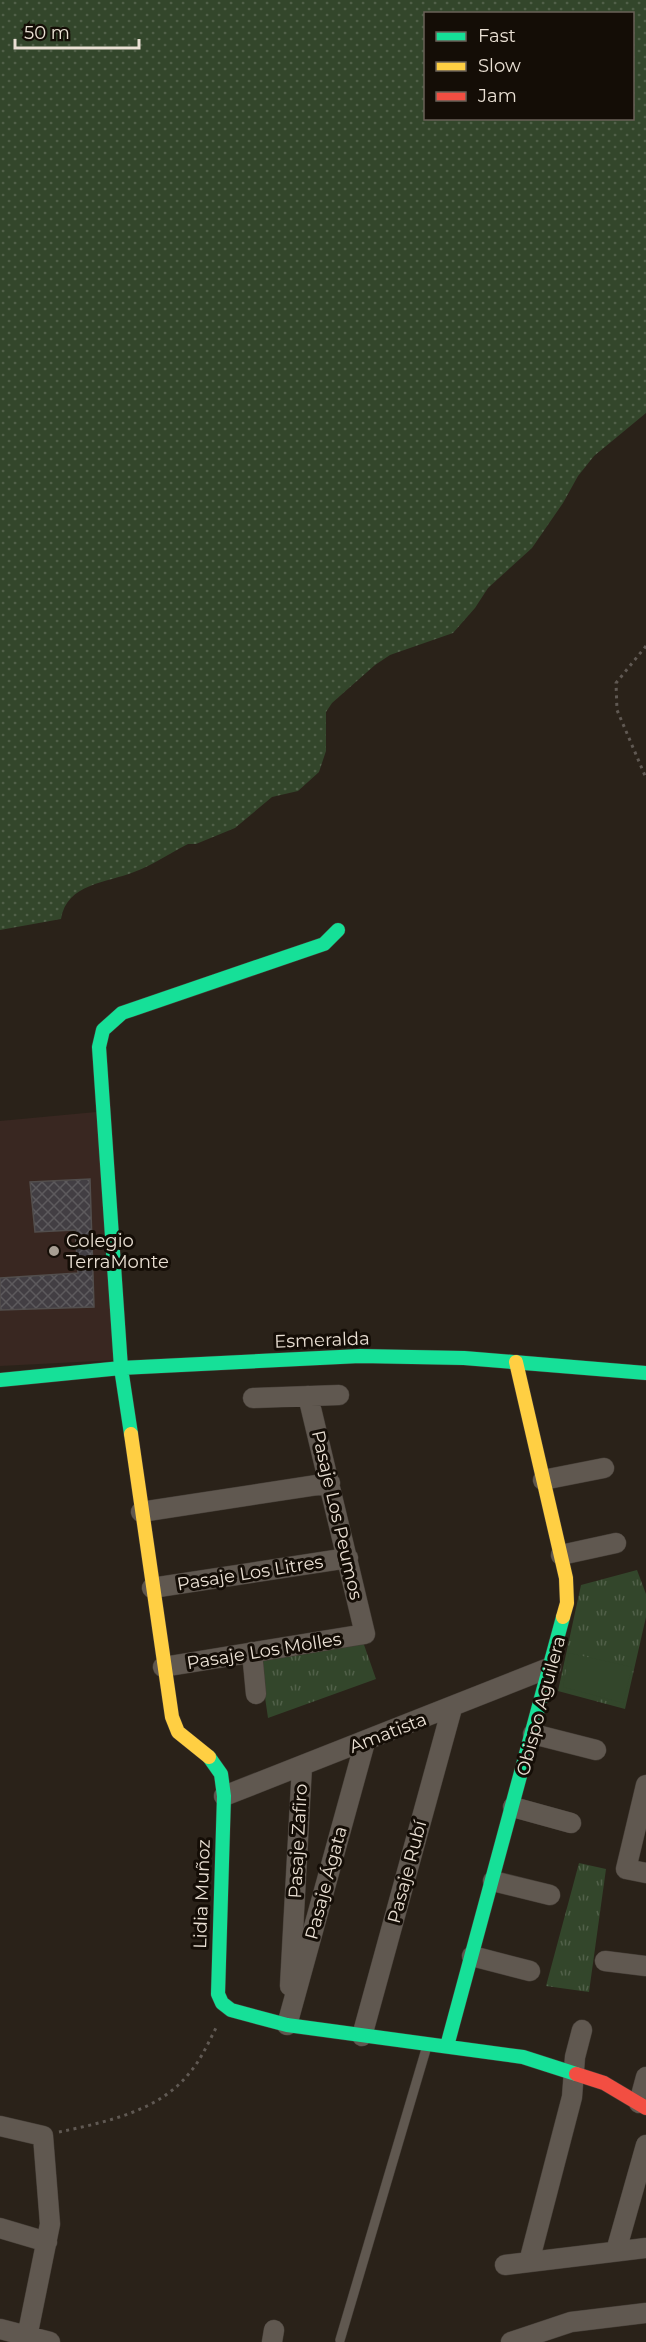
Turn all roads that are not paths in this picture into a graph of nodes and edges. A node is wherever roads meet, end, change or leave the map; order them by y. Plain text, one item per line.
1 (338, 930) dead end
2 (516, 1362) junction
3 (121, 1368) junction
4 (646, 1372) edge
5 (0, 1380) edge
6 (339, 1395) dead end
7 (308, 1396) junction
8 (253, 1398) dead end
9 (604, 1468) dead end
10 (543, 1480) junction
11 (330, 1483) junction
12 (141, 1512) junction
13 (615, 1543) dead end
14 (561, 1555) junction
15 (348, 1558) junction
16 (152, 1588) junction
17 (365, 1634) joint
18 (252, 1652) junction
19 (164, 1667) junction
20 (551, 1668) junction
21 (256, 1694) dead end
22 (452, 1708) junction
23 (533, 1734) junction
24 (365, 1742) junction
25 (596, 1750) dead end
26 (302, 1766) junction
27 (646, 1785) edge
28 (224, 1796) junction
29 (513, 1807) junction
30 (571, 1823) dead end
31 (646, 1873) edge
32 (492, 1881) junction
33 (550, 1895) dead end
34 (472, 1956) junction
35 (605, 1960) dead end
36 (646, 1966) edge
37 (530, 1971) dead end
38 (287, 2025) junction
39 (582, 2030) dead end
40 (362, 2036) junction
41 (428, 2044) junction
42 (447, 2046) junction
43 (574, 2072) junction
44 (646, 2077) edge
45 (642, 2105) edge
46 (0, 2126) edge
47 (646, 2145) edge
48 (0, 2228) edge
49 (47, 2242) junction
50 (646, 2248) edge
51 (616, 2251) junction
52 (529, 2262) junction
53 (506, 2265) dead end
54 (646, 2313) edge
55 (0, 2329) edge
56 (26, 2339) edge
57 (340, 2340) dead end
58 (50, 2342) edge
59 (512, 2342) edge

1 - 3 street, Lidia Muñoz
2 - 3 street, Esmeralda
2 - 4 street, Esmeralda
2 - 10 street, Obispo Aguilera
3 - 5 street, Esmeralda
3 - 12 street, Lidia Muñoz
6 - 7 street
7 - 8 street
7 - 11 street, Pasaje Los Peumos
9 - 10 street
10 - 14 street, Obispo Aguilera
11 - 12 street
11 - 15 street, Pasaje Los Peumos
12 - 16 street, Lidia Muñoz
13 - 14 street
14 - 20 street, Obispo Aguilera
15 - 16 street, Pasaje Los Litres
15 - 17 street, Pasaje Los Peumos
16 - 19 street, Lidia Muñoz
17 - 18 street, Pasaje Los Molles
18 - 19 street, Pasaje Los Molles
18 - 21 street
19 - 28 street, Lidia Muñoz
20 - 22 street, Amatista
20 - 23 street, Obispo Aguilera
22 - 24 street, Amatista
22 - 40 street, Pasaje Rubí
23 - 25 street
23 - 29 street, Obispo Aguilera
24 - 26 street, Amatista
24 - 38 street, Pasaje Ágata
26 - 28 street, Amatista
26 - 38 street, Pasaje Zafiro
27 - 31 street
28 - 38 street, Lidia Muñoz
29 - 30 street
29 - 32 street, Obispo Aguilera
32 - 33 street
32 - 34 street, Obispo Aguilera
34 - 37 street
34 - 42 street, Obispo Aguilera
35 - 36 street
38 - 40 street
39 - 43 street
40 - 41 street
41 - 42 street
41 - 57 lane
42 - 43 street
43 - 45 street
43 - 52 street
44 - 45 street
46 - 49 street
47 - 51 street
48 - 49 street
49 - 56 street
50 - 51 street
51 - 52 street
52 - 53 street
54 - 59 street
55 - 56 street
56 - 58 street

